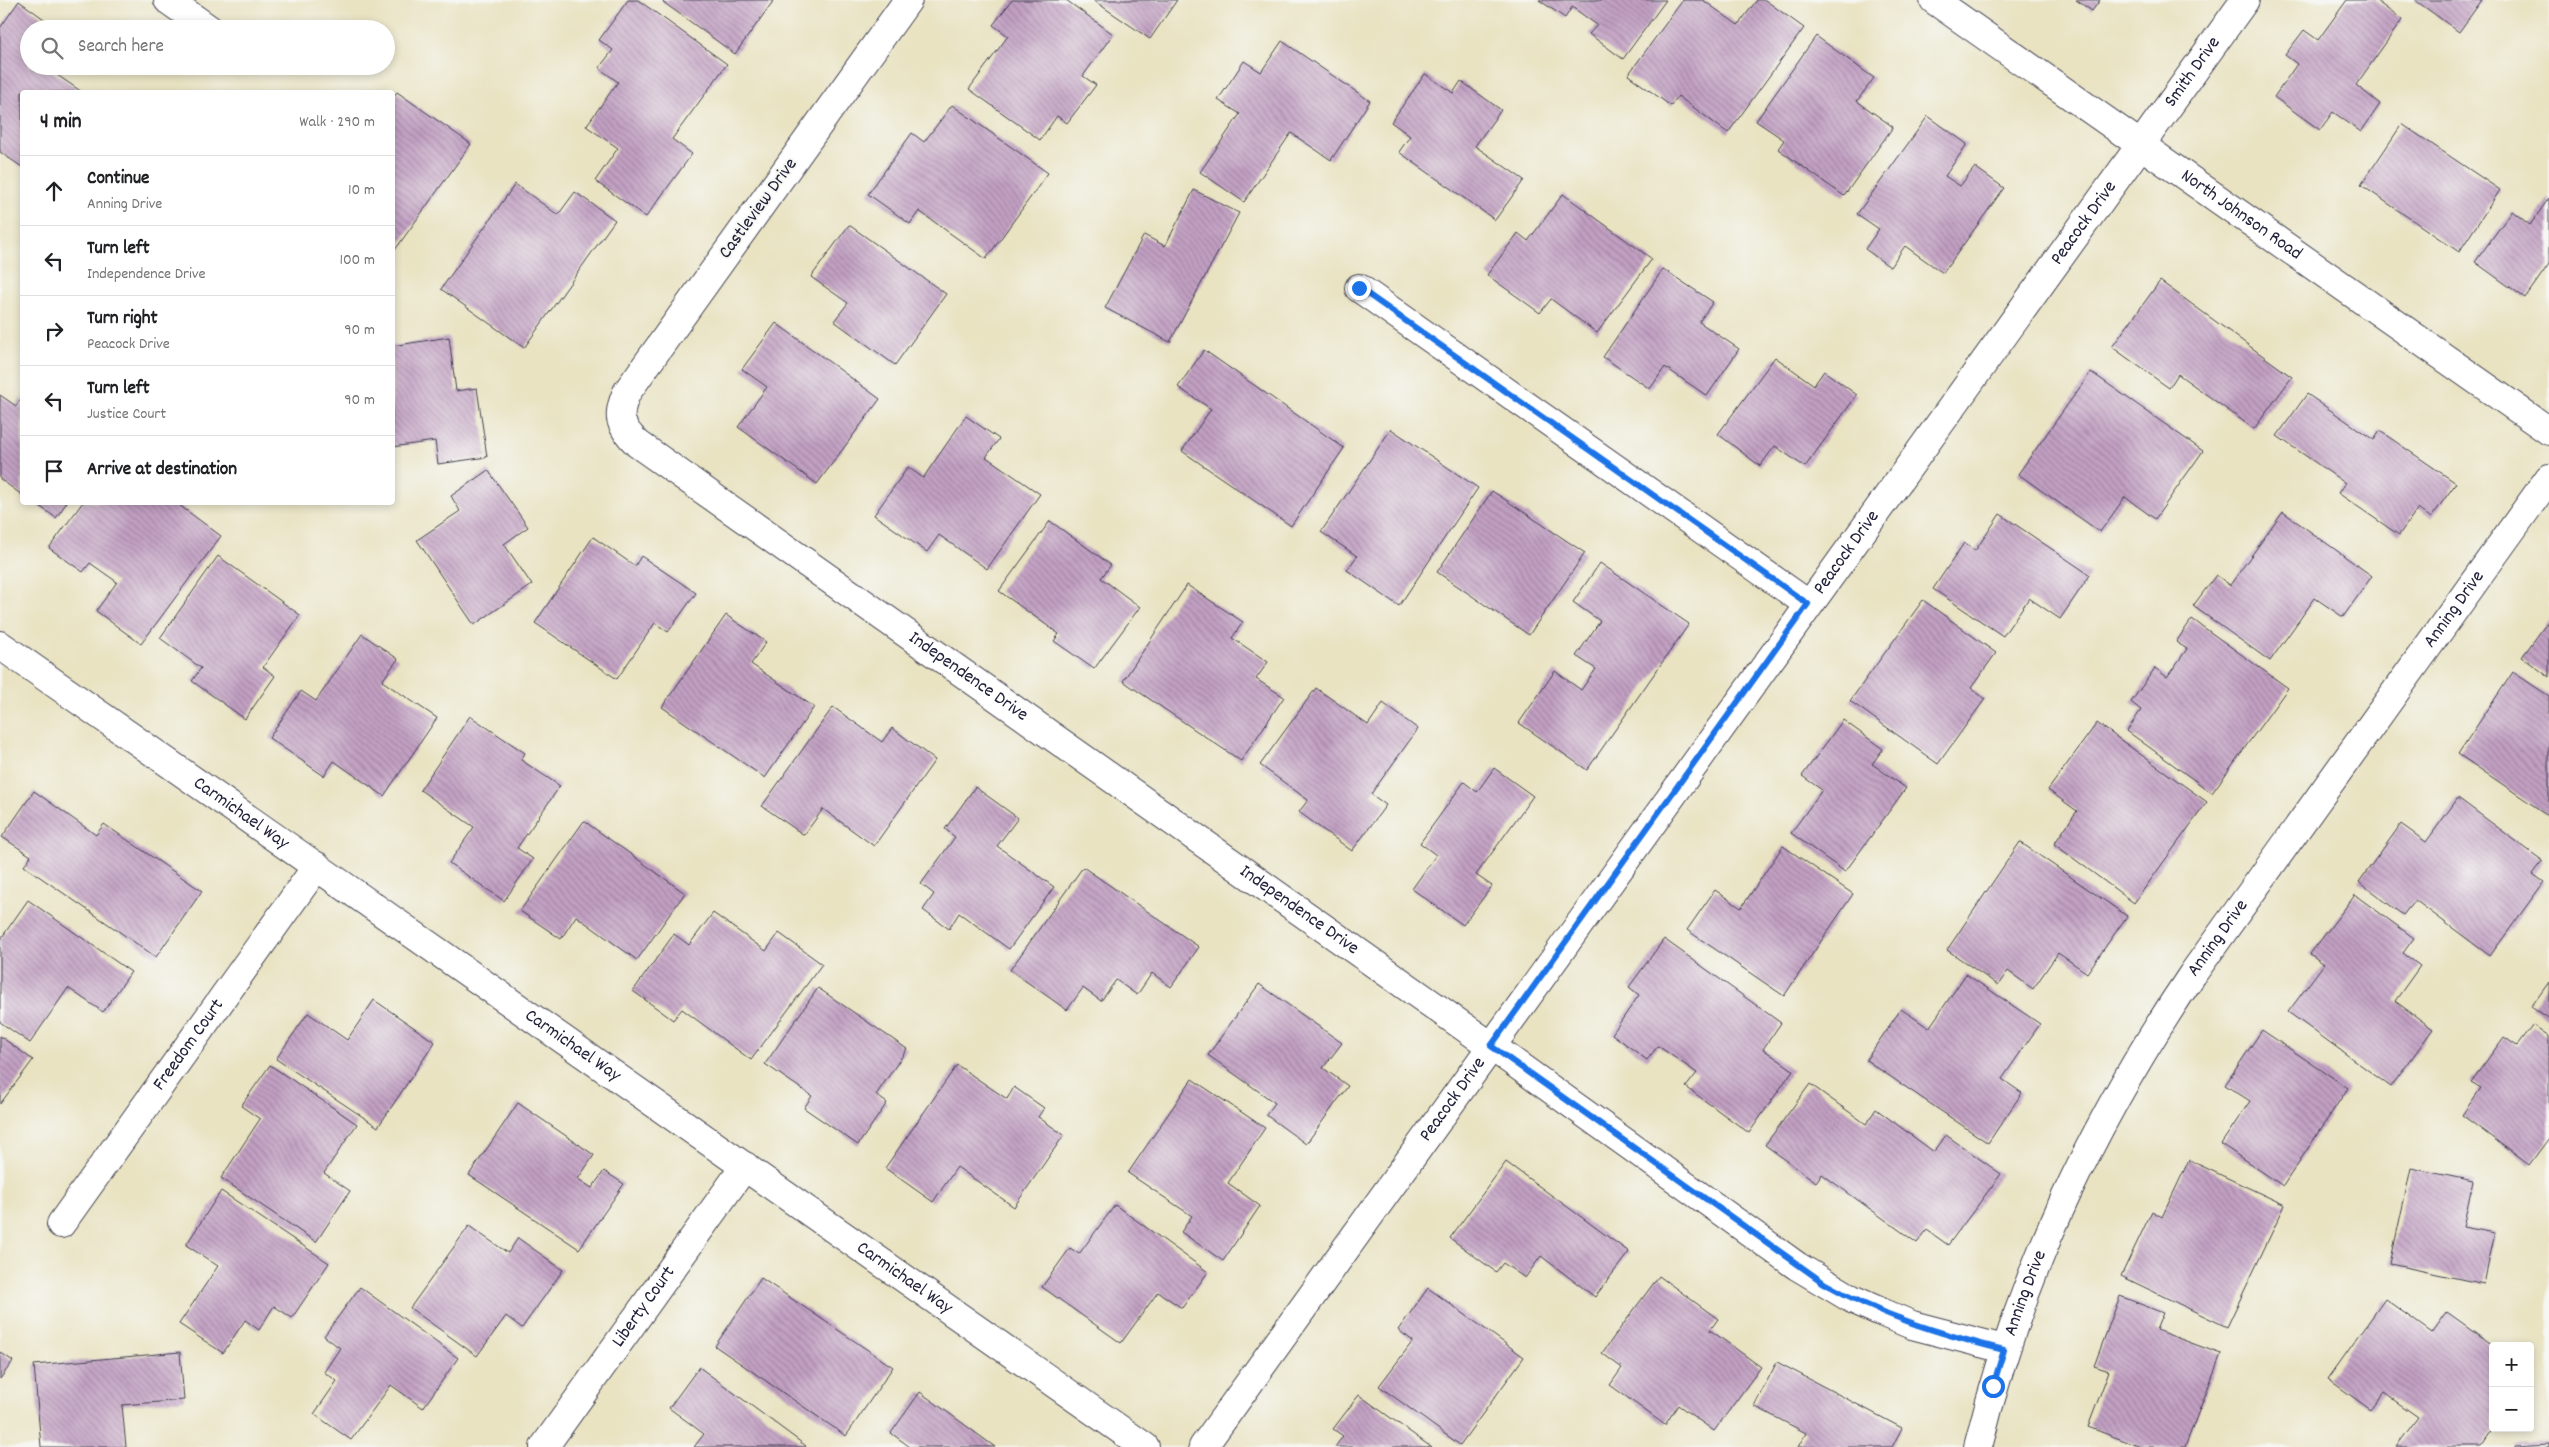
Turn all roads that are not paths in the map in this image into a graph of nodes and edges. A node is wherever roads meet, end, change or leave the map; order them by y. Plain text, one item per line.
1 (168, 0) edge
2 (908, 0) edge
3 (1934, 0) edge
4 (2244, 0) edge
5 (196, 20) edge
6 (2141, 144) junction
7 (1359, 288) dead end
8 (620, 421) joint
9 (2549, 431) edge
10 (2549, 478) edge
11 (1808, 604) junction
12 (0, 644) edge
13 (317, 866) junction
14 (1491, 1046) junction
15 (745, 1166) junction
16 (61, 1224) dead end
17 (2004, 1350) junction
18 (544, 1447) edge
19 (1145, 1447) edge
20 (1203, 1447) edge
21 (1978, 1447) edge

1 - 5 street
2 - 8 street, Castleview Drive
3 - 6 street, North Johnson Road
4 - 6 street, Smith Drive
6 - 9 street, North Johnson Road
6 - 11 street, Peacock Drive
7 - 11 street
8 - 14 street, Independence Drive
10 - 17 street, Anning Drive
11 - 14 street, Peacock Drive
12 - 13 street, Carmichael Way
13 - 15 street, Carmichael Way
13 - 16 street, Freedom Court
14 - 17 street, Independence Drive
14 - 20 street, Peacock Drive
15 - 18 street, Liberty Court
15 - 19 street, Carmichael Way
17 - 21 street, Anning Drive

